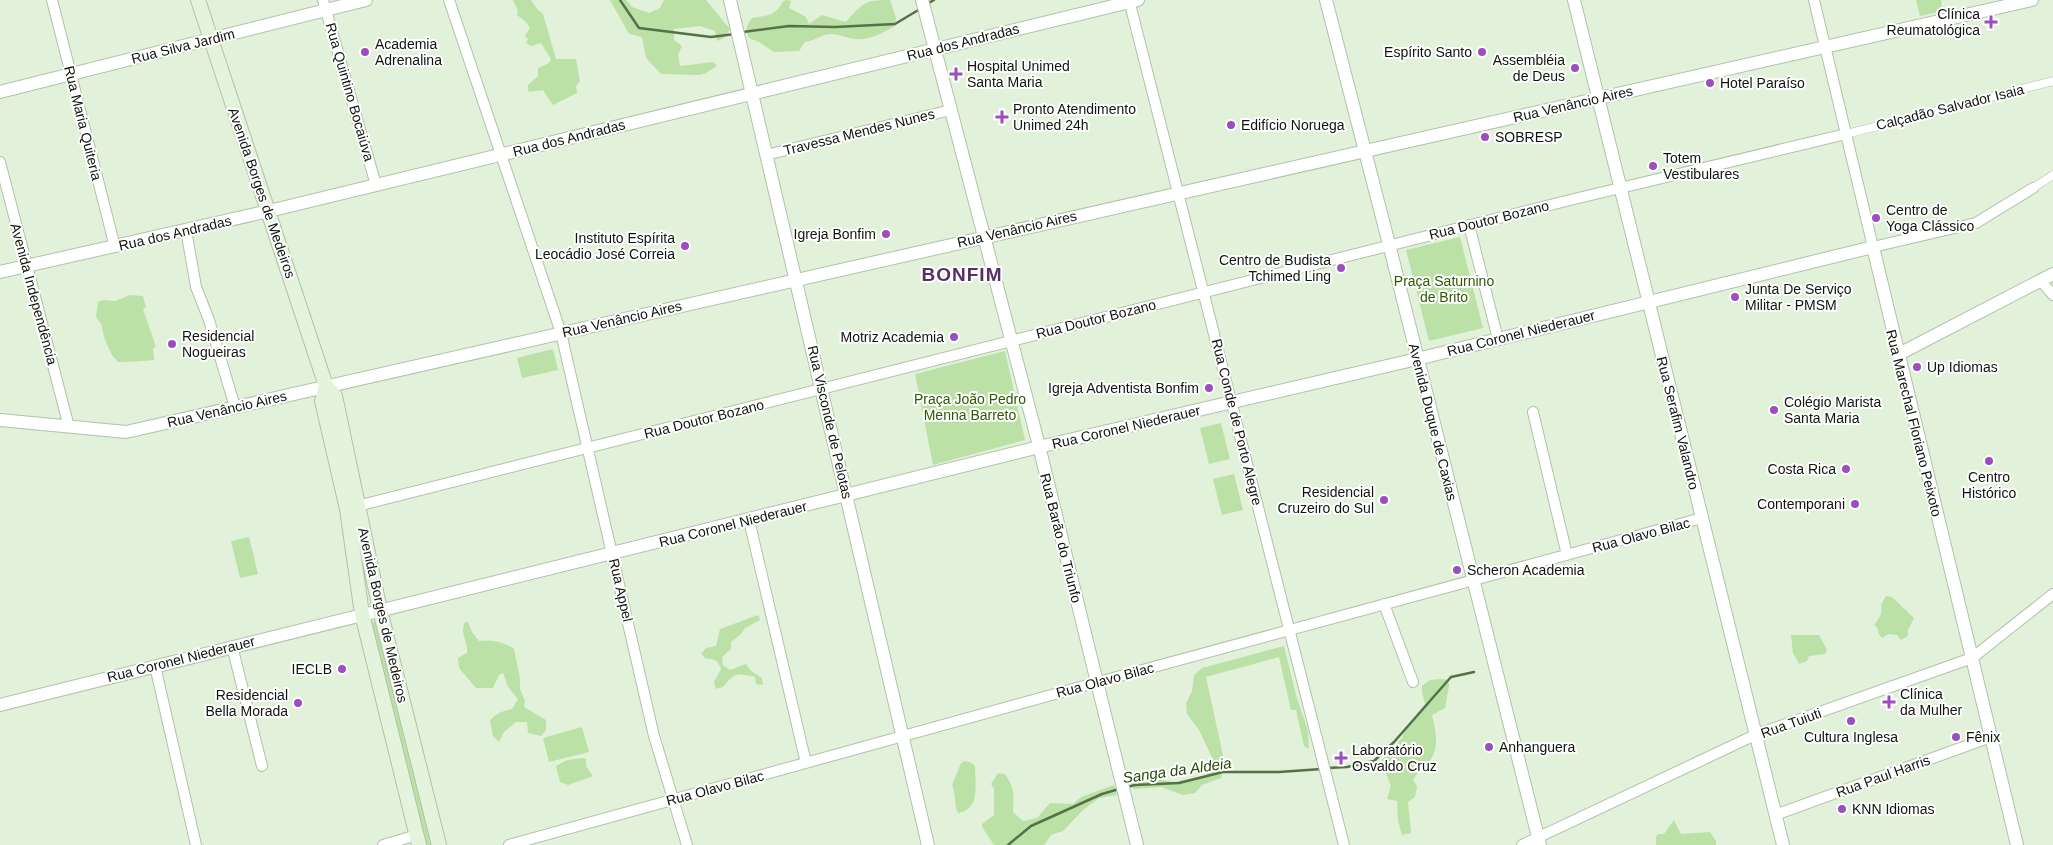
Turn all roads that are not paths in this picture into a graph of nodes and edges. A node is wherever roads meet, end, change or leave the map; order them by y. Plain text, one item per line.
1 (52, 0) edge
2 (198, 0) edge
3 (366, 0) edge
4 (449, 0) edge
5 (730, 0) edge
6 (922, 0) edge
7 (1326, 0) edge
8 (1574, 0) edge
9 (1814, 0) edge
10 (2032, 0) edge
11 (1132, 1) edge
12 (325, 5) edge
13 (211, 40) junction
14 (1826, 47) junction
15 (935, 49) junction
16 (71, 74) junction
17 (2053, 80) edge
18 (0, 92) edge
19 (752, 93) junction
20 (1598, 99) junction
21 (951, 110) junction
22 (1846, 134) junction
23 (1365, 152) junction
24 (502, 154) junction
25 (766, 154) junction
26 (0, 162) edge
27 (2053, 175) edge
28 (376, 185) junction
29 (1620, 188) junction
30 (2033, 188) joint
31 (1179, 193) junction
32 (269, 211) junction
33 (1469, 225) junction
34 (186, 230) junction
35 (985, 236) junction
36 (1390, 245) junction
37 (115, 247) junction
38 (1873, 248) junction
39 (27, 267) junction
40 (0, 272) edge
41 (2053, 274) edge
42 (796, 279) junction
43 (2041, 280) junction
44 (1204, 292) junction
45 (2053, 295) edge
46 (1649, 302) junction
47 (561, 332) junction
48 (1498, 339) junction
49 (1012, 341) junction
50 (1898, 354) junction
51 (1417, 359) junction
52 (326, 386) junction
53 (822, 389) junction
54 (1232, 402) junction
55 (235, 407) junction
56 (1533, 412) dead end
57 (0, 420) edge
58 (69, 427) junction
59 (588, 448) junction
60 (1039, 448) junction
61 (847, 496) junction
62 (353, 507) junction
63 (1702, 518) junction
64 (749, 520) junction
65 (613, 553) junction
66 (1567, 555) junction
67 (1473, 580) junction
68 (2053, 594) edge
69 (1384, 604) junction
70 (380, 610) junction
71 (362, 614) junction
72 (1290, 630) junction
73 (232, 646) junction
74 (1972, 658) junction
75 (155, 666) junction
76 (1097, 682) junction
77 (1413, 682) dead end
78 (0, 705) edge
79 (1755, 735) junction
80 (903, 736) junction
81 (1991, 737) junction
82 (806, 763) junction
83 (262, 766) dead end
84 (672, 800) junction
85 (1776, 815) junction
86 (418, 840) edge
87 (1539, 841) edge
88 (196, 845) edge
89 (383, 845) edge
90 (440, 845) edge
91 (509, 845) edge
92 (687, 845) edge
93 (928, 845) edge
94 (1136, 845) edge
95 (1344, 845) edge
96 (1522, 845) edge
97 (1783, 845) edge
98 (2017, 845) edge

1 - 16 street, Rua Maria Quiteria
2 - 13 main road, Avenida Borges de Medeiros
3 - 12 street, Rua Silva Jardim
4 - 24 street, Rua Appel
5 - 19 street, Rua Visconde de Pelotas
6 - 15 street, Rua Barão do Triunfo
7 - 23 street, Avenida Duque de Caxias
8 - 20 street, Rua Serafim Valandro
9 - 14 street, Rua Marechal Floriano Peixoto
10 - 14 street, Rua Venâncio Aires
11 - 15 street, Rua dos Andradas
11 - 31 street, Rua Conde de Porto Alegre
12 - 13 street, Rua Silva Jardim
12 - 28 street, Rua Quintino Bocaiúva
13 - 16 street, Rua Silva Jardim
13 - 32 main road, Avenida Borges de Medeiros
14 - 20 street, Rua Venâncio Aires
14 - 22 street, Rua Marechal Floriano Peixoto
15 - 19 street, Rua dos Andradas
15 - 21 street, Rua Barão do Triunfo
16 - 18 street, Rua Silva Jardim
16 - 37 street, Rua Maria Quiteria
17 - 22 street, Calçadão Salvador Isaia
19 - 24 street, Rua dos Andradas
19 - 25 street, Rua Visconde de Pelotas
20 - 23 street, Rua Venâncio Aires
20 - 29 street, Rua Serafim Valandro
21 - 25 street, Travessa Mendes Nunes
21 - 35 street, Rua Barão do Triunfo
22 - 29 street, Rua Doutor Bozano
22 - 38 street, Rua Marechal Floriano Peixoto
23 - 31 street, Rua Venâncio Aires
23 - 36 street, Avenida Duque de Caxias
24 - 28 street, Rua dos Andradas
24 - 47 street, Rua Appel
25 - 42 street, Rua Visconde de Pelotas
26 - 39 street, Avenida Independência
27 - 30 street
28 - 32 street, Rua dos Andradas
29 - 33 street, Rua Doutor Bozano
29 - 46 street, Rua Serafim Valandro
30 - 38 street
31 - 35 street, Rua Venâncio Aires
31 - 44 street, Rua Conde de Porto Alegre
32 - 34 street, Rua dos Andradas
32 - 52 main road, Avenida Borges de Medeiros
33 - 36 street, Rua Doutor Bozano
33 - 48 street
34 - 37 street, Rua dos Andradas
34 - 55 street
35 - 42 street, Rua Venâncio Aires
35 - 49 street, Rua Barão do Triunfo
36 - 44 street, Rua Doutor Bozano
36 - 51 street, Avenida Duque de Caxias
37 - 39 street, Rua dos Andradas
38 - 46 street, Rua Coronel Niederauer
38 - 50 street, Rua Marechal Floriano Peixoto
39 - 40 street, Rua dos Andradas
39 - 58 street, Avenida Independência
41 - 43 street
42 - 47 street, Rua Venâncio Aires
42 - 53 street, Rua Visconde de Pelotas
43 - 45 street
43 - 50 street
44 - 49 street, Rua Doutor Bozano
44 - 54 street, Rua Conde de Porto Alegre
46 - 48 street, Rua Coronel Niederauer
46 - 63 street, Rua Serafim Valandro
47 - 52 street, Rua Venâncio Aires
47 - 59 street, Rua Appel
48 - 51 street, Rua Coronel Niederauer
49 - 53 street, Rua Doutor Bozano
49 - 60 street, Rua Barão do Triunfo
50 - 74 street, Rua Marechal Floriano Peixoto
51 - 54 street, Rua Coronel Niederauer
51 - 67 street, Avenida Duque de Caxias
52 - 55 street, Rua Venâncio Aires
52 - 62 main road, Avenida Borges de Medeiros
53 - 59 street, Rua Doutor Bozano
53 - 61 street, Rua Visconde de Pelotas
54 - 60 street, Rua Coronel Niederauer
54 - 72 street, Rua Conde de Porto Alegre
55 - 58 street, Rua Venâncio Aires
56 - 66 street
57 - 58 street, Rua Venâncio Aires
59 - 62 street, Rua Doutor Bozano
59 - 65 street, Rua Appel
60 - 61 street, Rua Coronel Niederauer
60 - 76 street, Rua Barão do Triunfo
61 - 64 street, Rua Coronel Niederauer
61 - 80 street, Rua Visconde de Pelotas
62 - 70 main road, Avenida Borges de Medeiros
62 - 71 main road, Avenida Borges de Medeiros
63 - 66 street, Rua Olavo Bilac
63 - 79 street, Rua Serafim Valandro
64 - 65 street, Rua Coronel Niederauer
64 - 82 street
65 - 70 street, Rua Coronel Niederauer
65 - 84 street, Rua Appel
66 - 67 street, Rua Olavo Bilac
67 - 69 street, Rua Olavo Bilac
67 - 87 street, Avenida Duque de Caxias
68 - 74 street, Rua Tuiuti
69 - 72 street, Rua Olavo Bilac
69 - 77 street
70 - 71 street, Rua Coronel Niederauer
70 - 90 main road, Avenida Borges de Medeiros
71 - 73 street, Rua Coronel Niederauer
71 - 86 main road, Avenida Borges de Medeiros
72 - 76 street, Rua Olavo Bilac
72 - 95 street, Rua Conde de Porto Alegre
73 - 75 street, Rua Coronel Niederauer
73 - 83 street
74 - 79 street, Rua Tuiuti
74 - 81 street, Rua Marechal Floriano Peixoto
75 - 78 street, Rua Coronel Niederauer
75 - 88 street
76 - 80 street, Rua Olavo Bilac
76 - 94 street, Rua Barão do Triunfo
79 - 85 street, Rua Serafim Valandro
79 - 87 street, Rua Tuiuti
80 - 82 street, Rua Olavo Bilac
80 - 93 street, Rua Visconde de Pelotas
81 - 85 street, Rua Paul Harris
81 - 98 street, Rua Marechal Floriano Peixoto
82 - 84 street, Rua Olavo Bilac
84 - 91 street, Rua Olavo Bilac
84 - 92 street, Rua Appel
85 - 97 street, Rua Serafim Valandro
86 - 89 street
87 - 96 street, Rua Tuiuti

